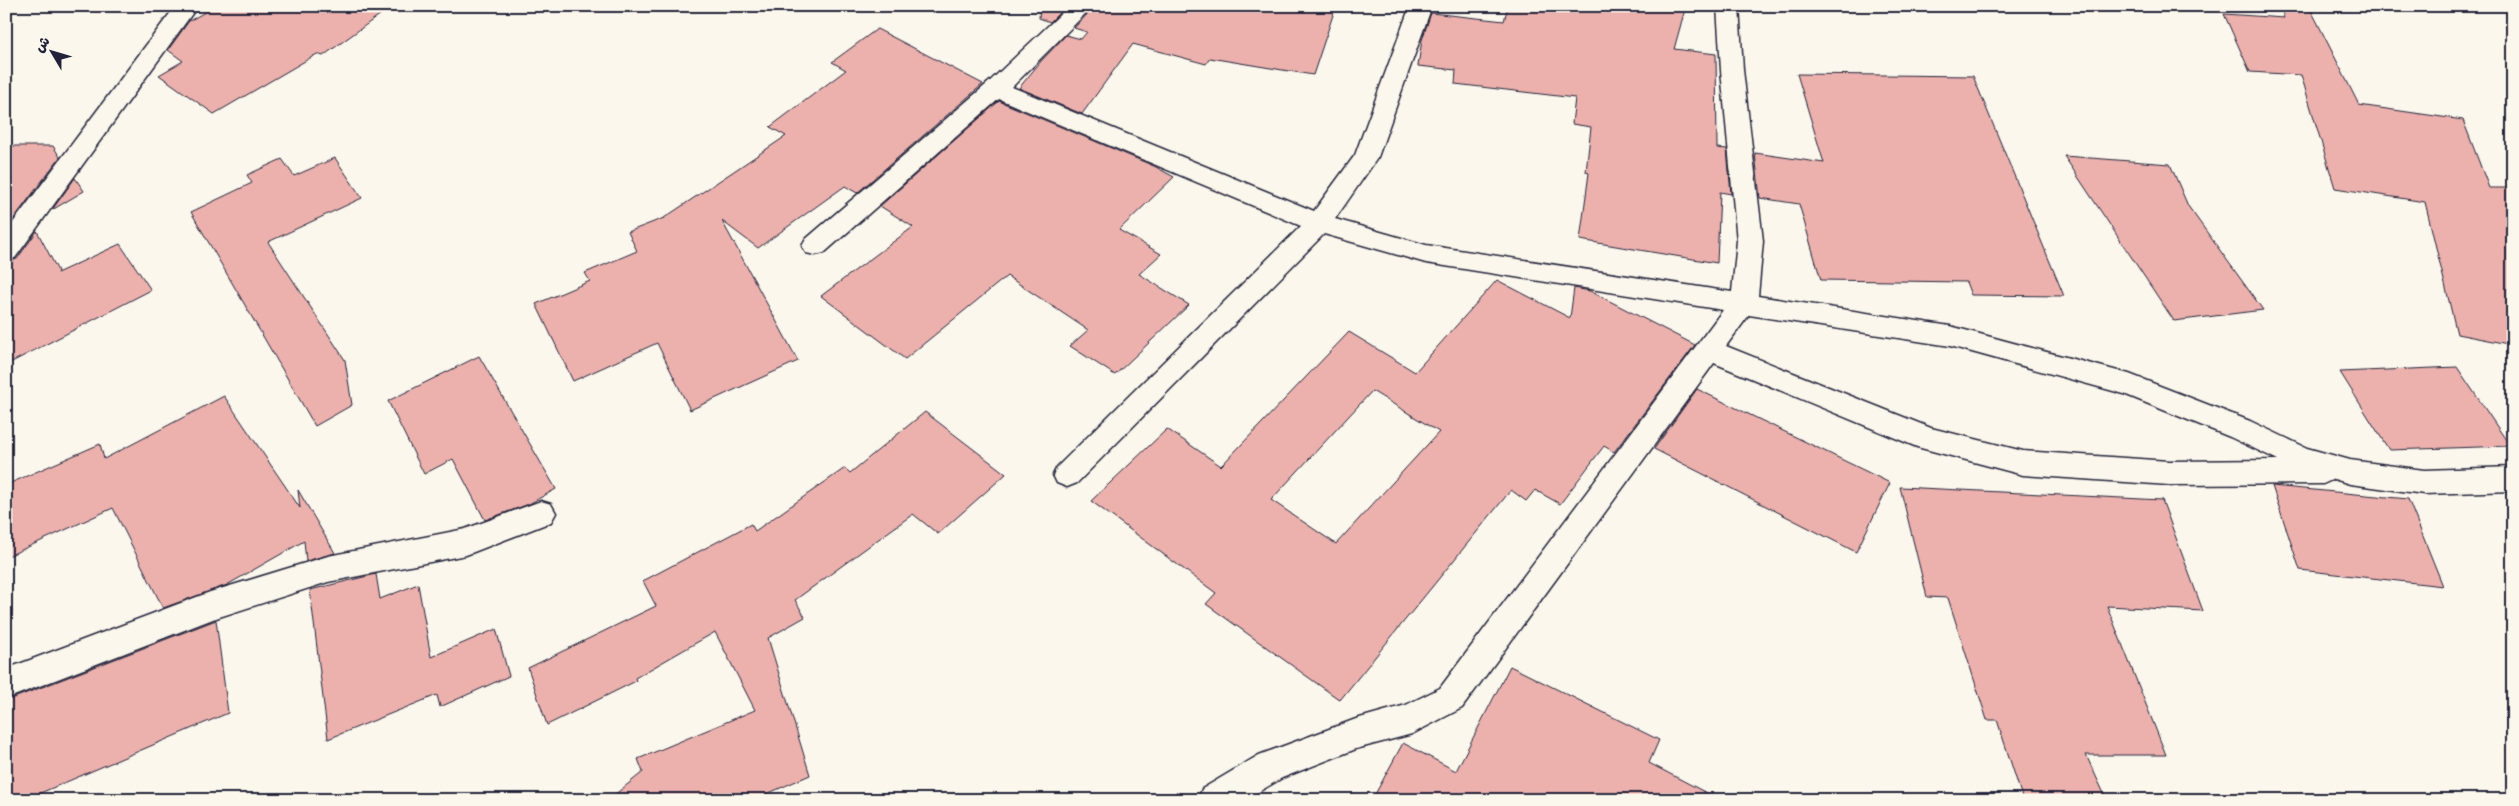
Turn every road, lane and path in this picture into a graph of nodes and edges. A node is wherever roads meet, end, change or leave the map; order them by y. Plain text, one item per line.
1 (178, 6) edge
2 (1082, 6) edge
3 (1421, 6) edge
4 (1728, 6) edge
5 (996, 88) junction
6 (1318, 223) junction
7 (815, 246) dead end
8 (6, 251) edge
9 (1744, 302) junction
10 (1709, 350) junction
11 (2350, 472) junction
12 (1067, 475) dead end
13 (2513, 479) edge
14 (541, 513) dead end
15 (6, 684) edge
16 (1214, 800) edge

1 - 8 street
2 - 5 street
3 - 6 street
4 - 9 street
5 - 6 street
5 - 7 street
6 - 9 street
6 - 12 street
9 - 10 street
9 - 11 street
10 - 11 street
10 - 16 street
11 - 13 street
14 - 15 street

